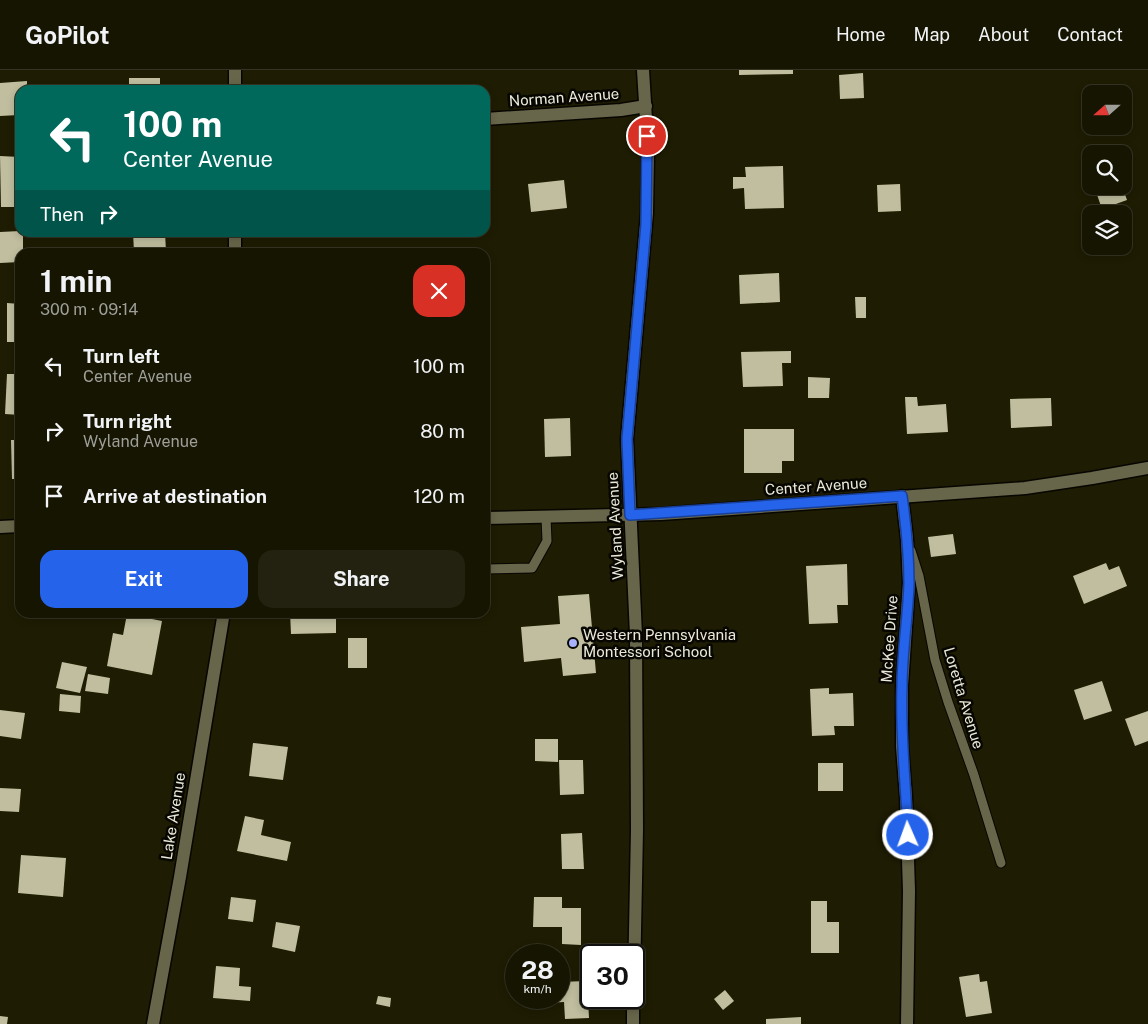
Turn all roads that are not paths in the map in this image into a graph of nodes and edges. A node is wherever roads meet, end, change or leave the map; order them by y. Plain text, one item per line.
1 (235, 70) edge
2 (643, 70) edge
3 (234, 85) edge
4 (646, 106) junction
5 (490, 119) edge
6 (1148, 468) edge
7 (902, 496) junction
8 (630, 515) junction
9 (546, 517) junction
10 (490, 518) edge
11 (15, 526) edge
12 (0, 527) edge
13 (908, 539) junction
14 (490, 569) edge
15 (223, 618) edge
16 (1001, 863) dead end
17 (635, 944) edge
18 (633, 1009) edge
19 (153, 1024) edge
20 (633, 1024) edge
21 (907, 1024) edge

1 - 3 street
2 - 4 street, Wyland Avenue
4 - 5 street, Norman Avenue
4 - 8 street, Wyland Avenue
6 - 7 street, Center Avenue
7 - 8 street, Center Avenue
7 - 13 street, McKee Drive
8 - 9 street, Center Avenue
8 - 17 street, Wyland Avenue
9 - 10 street, Center Avenue
9 - 14 lane
11 - 12 street
13 - 16 lane, Loretta Avenue
13 - 21 street, McKee Drive
15 - 19 street, Lake Avenue
18 - 20 street

